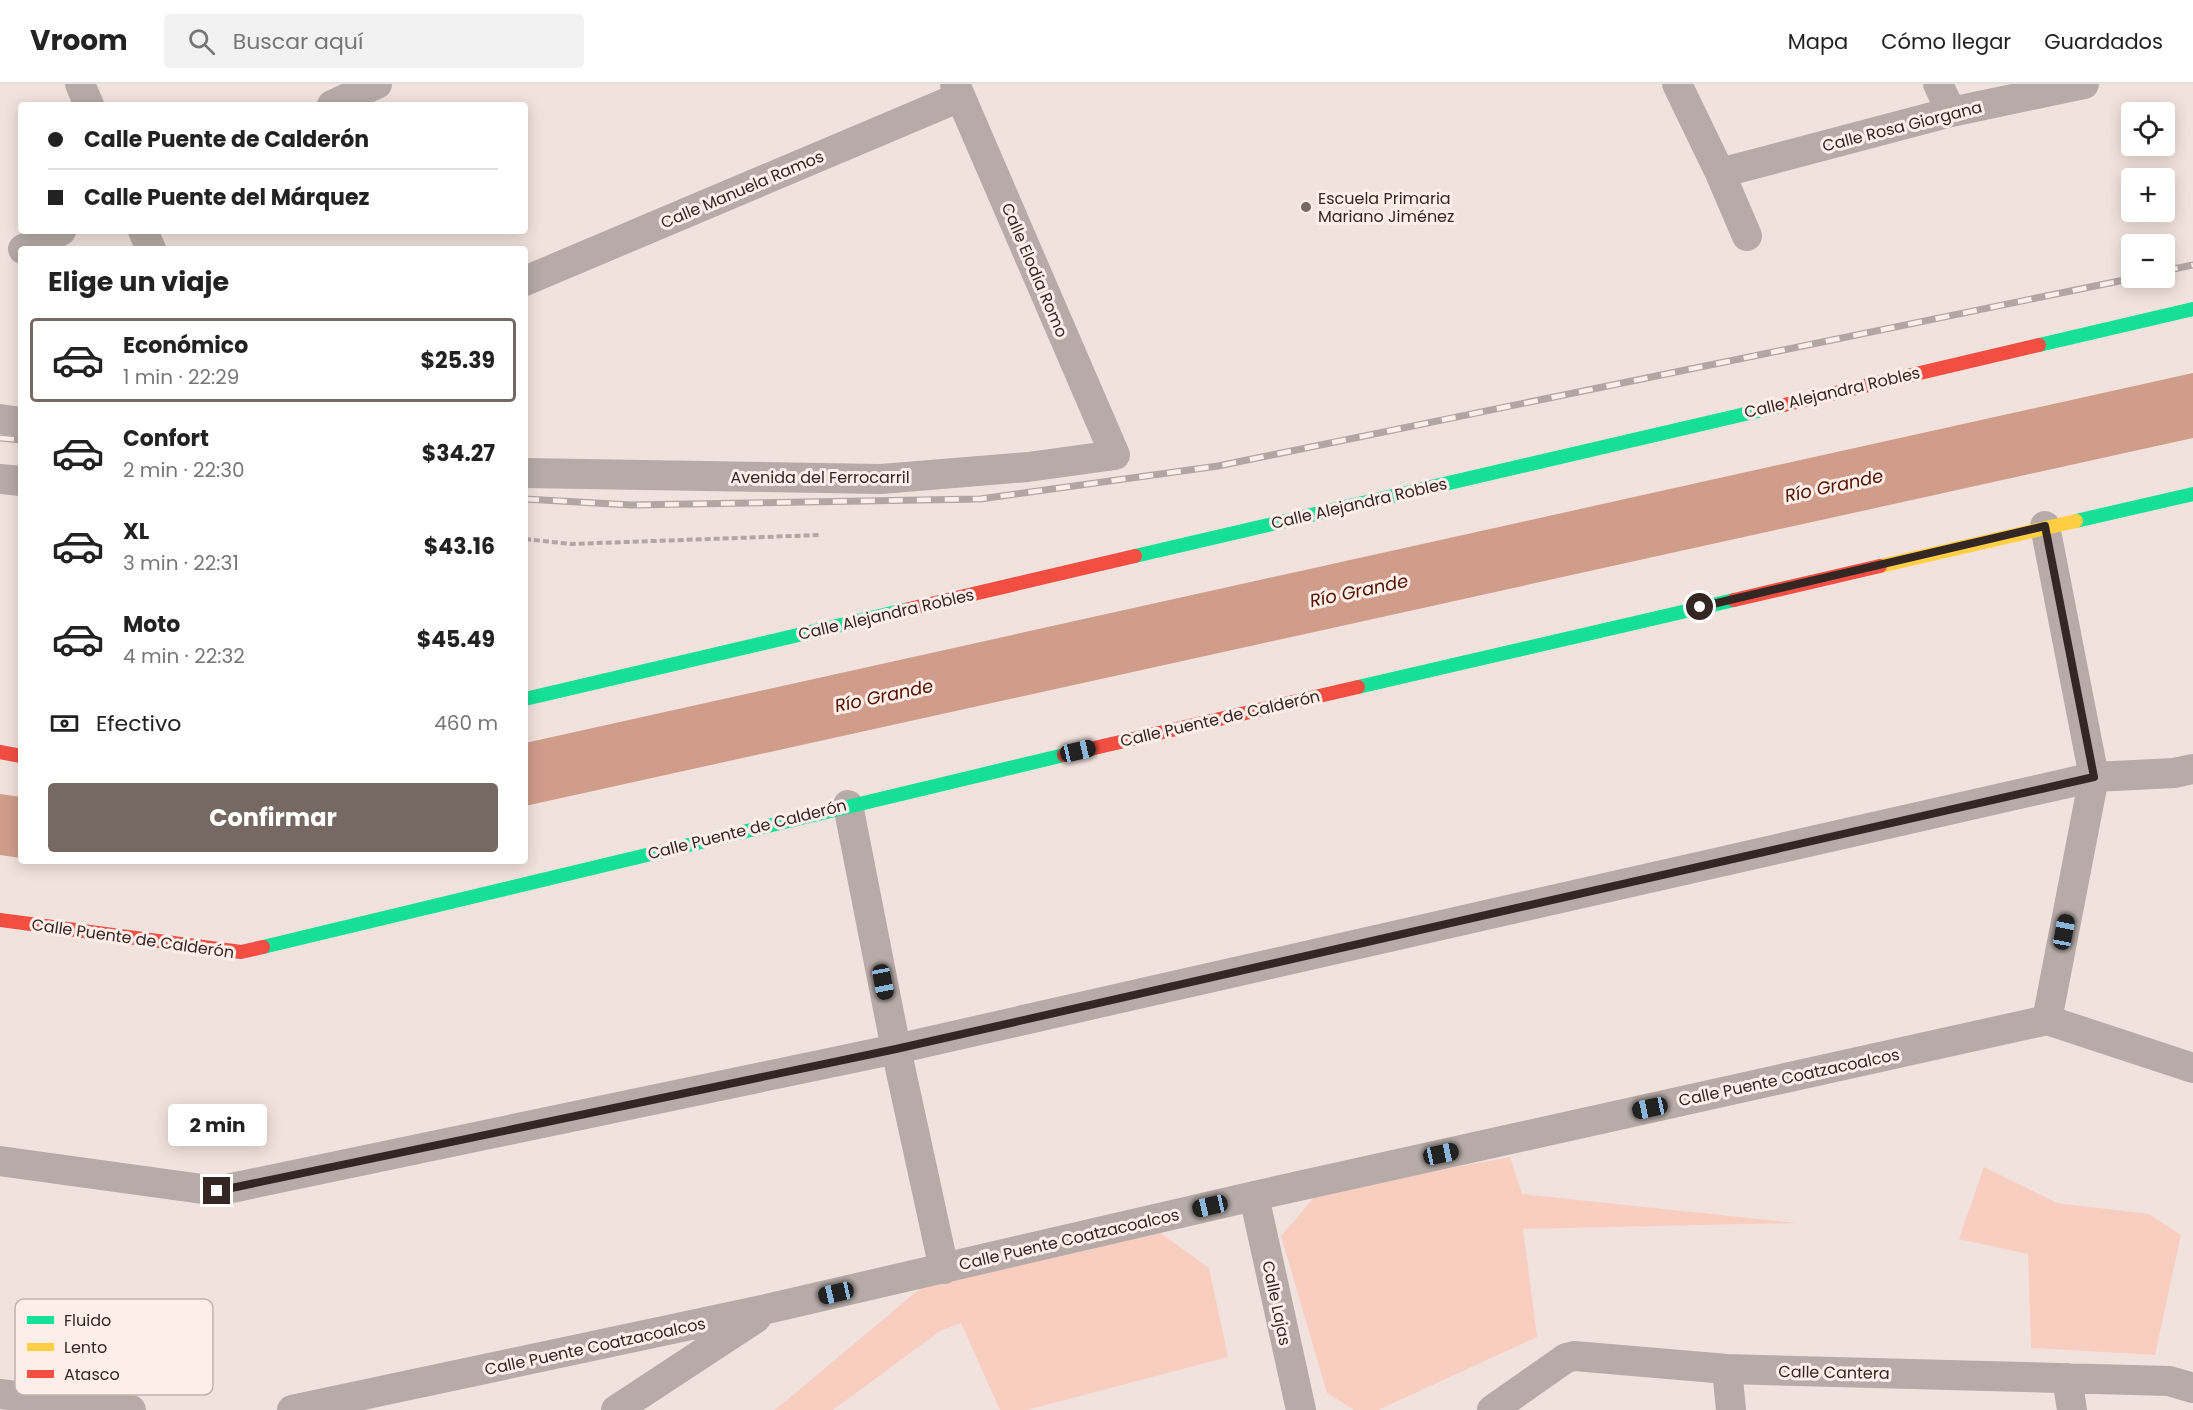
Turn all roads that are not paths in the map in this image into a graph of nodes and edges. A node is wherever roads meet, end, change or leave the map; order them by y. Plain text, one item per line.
1 (80, 84) edge
2 (376, 84) edge
3 (1677, 84) edge
4 (1938, 84) edge
5 (2084, 84) edge
6 (957, 90) edge
7 (88, 102) edge
8 (338, 102) edge
9 (1951, 112) junction
10 (1720, 173) junction
11 (54, 234) edge
12 (1747, 237) dead end
13 (28, 246) edge
14 (18, 251) edge
15 (0, 260) edge
16 (528, 280) edge
17 (2193, 309) edge
18 (0, 419) edge
19 (18, 422) edge
20 (1115, 455) joint
21 (528, 472) edge
22 (0, 479) edge
23 (18, 481) edge
24 (2193, 494) edge
25 (2045, 526) junction
26 (528, 698) edge
27 (0, 752) edge
28 (18, 755) edge
29 (2187, 774) edge
30 (2094, 777) junction
31 (848, 805) junction
32 (0, 920) edge
33 (2047, 1020) junction
34 (896, 1049) junction
35 (2193, 1068) edge
36 (0, 1161) edge
37 (1254, 1196) junction
38 (944, 1269) junction
39 (771, 1308) junction
40 (1727, 1369) junction
41 (2067, 1378) junction
42 (2193, 1388) edge
43 (0, 1394) edge
44 (131, 1410) edge
45 (292, 1410) edge
46 (616, 1410) edge
47 (1301, 1410) edge
48 (1492, 1410) edge
49 (1731, 1410) edge
50 (2072, 1410) edge

1 - 7 street
2 - 8 street
3 - 10 street
4 - 9 street
5 - 9 street, Calle Rosa Giorgana
6 - 16 street, Calle Manuela Ramos
6 - 20 street, Calle Elodia Romo
9 - 10 street, Calle Rosa Giorgana
10 - 12 street
11 - 13 street
14 - 15 street
17 - 26 main road, Calle Alejandra Robles
18 - 19 street
20 - 21 street, Avenida del Ferrocarril
22 - 23 street
24 - 25 main road, Calle Puente de Calderón
25 - 30 street
25 - 31 main road, Calle Puente de Calderón
27 - 28 main road
29 - 30 street
30 - 33 street
30 - 34 street
31 - 32 main road, Calle Puente de Calderón
31 - 34 street
33 - 35 street
33 - 37 street, Calle Puente Coatzacoalcos
34 - 36 street
34 - 38 street
37 - 38 street, Calle Puente Coatzacoalcos
37 - 47 street, Calle Lajas
38 - 39 street, Calle Puente Coatzacoalcos
39 - 45 street, Calle Puente Coatzacoalcos
39 - 46 street
40 - 41 street, Calle Cantera
40 - 48 street, Calle Cantera
40 - 49 street
41 - 42 street, Calle Cantera
41 - 50 street
43 - 44 street

